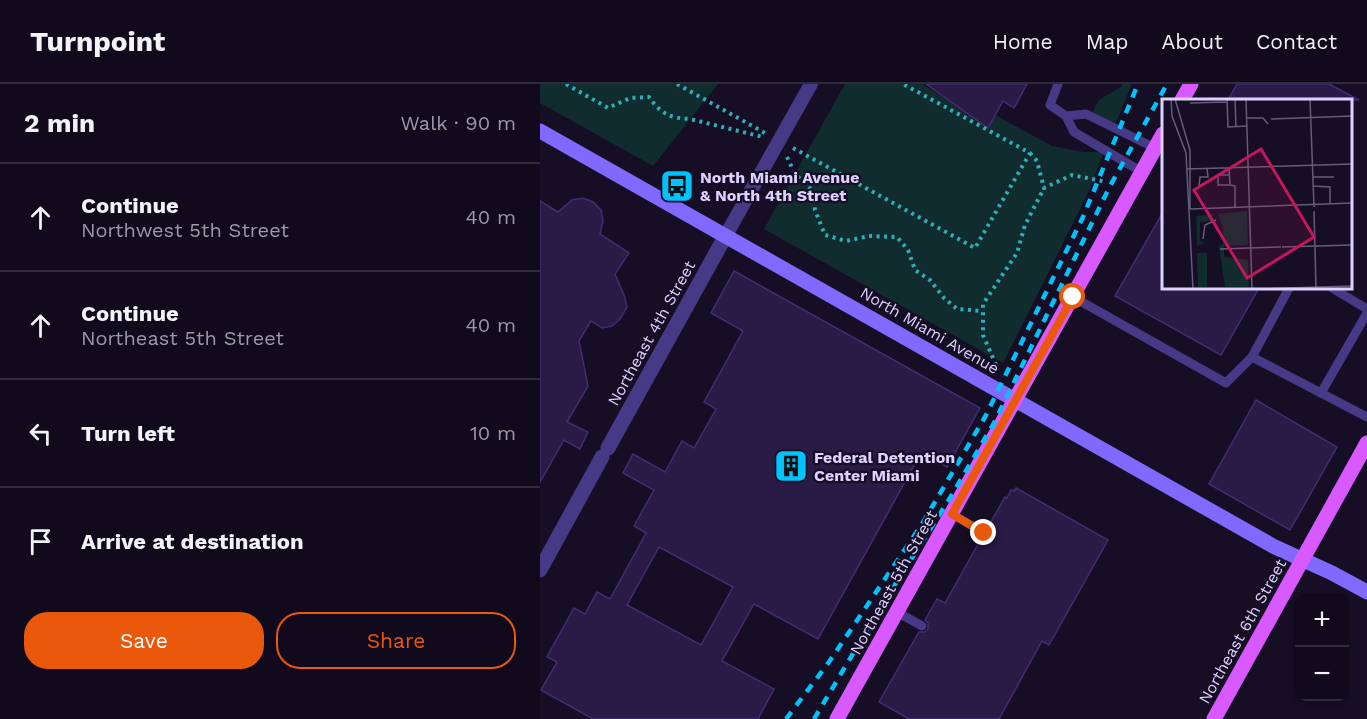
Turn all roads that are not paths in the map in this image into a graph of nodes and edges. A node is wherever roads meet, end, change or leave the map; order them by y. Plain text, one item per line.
1 (812, 84) edge
2 (1058, 84) edge
3 (1191, 84) edge
4 (1183, 99) edge
5 (1066, 116) junction
6 (540, 132) edge
7 (1159, 141) edge
8 (1142, 172) junction
9 (726, 235) junction
10 (1288, 290) edge
11 (1335, 290) edge
12 (1073, 297) junction
13 (1367, 311) edge
14 (1252, 357) junction
15 (1321, 393) junction
16 (1015, 400) junction
17 (1367, 417) edge
18 (1367, 443) edge
19 (952, 514) junction
20 (984, 533) dead end
21 (1302, 560) junction
22 (540, 570) edge
23 (1367, 592) edge
24 (897, 612) junction
25 (922, 626) dead end
26 (837, 719) edge
27 (1214, 719) edge

1 - 9 street
2 - 5 lane
3 - 4 main road
5 - 7 lane
5 - 8 lane
6 - 9 main road, North Miami Avenue
7 - 8 main road, Northeast 5th Street
8 - 12 main road, Northeast 5th Street
9 - 16 main road, North Miami Avenue
9 - 22 street, Northeast 4th Street
10 - 14 lane
11 - 13 lane
12 - 14 lane
12 - 16 main road, Northeast 5th Street
13 - 15 lane
14 - 15 lane
15 - 17 lane
16 - 19 main road, Northeast 5th Street
16 - 21 main road, North Miami Avenue
18 - 21 main road, Northeast 6th Street
19 - 20 lane
19 - 24 main road, Northeast 5th Street
21 - 23 main road, North Miami Avenue
21 - 27 main road, Northeast 6th Street
24 - 25 lane
24 - 26 main road, Northeast 5th Street

